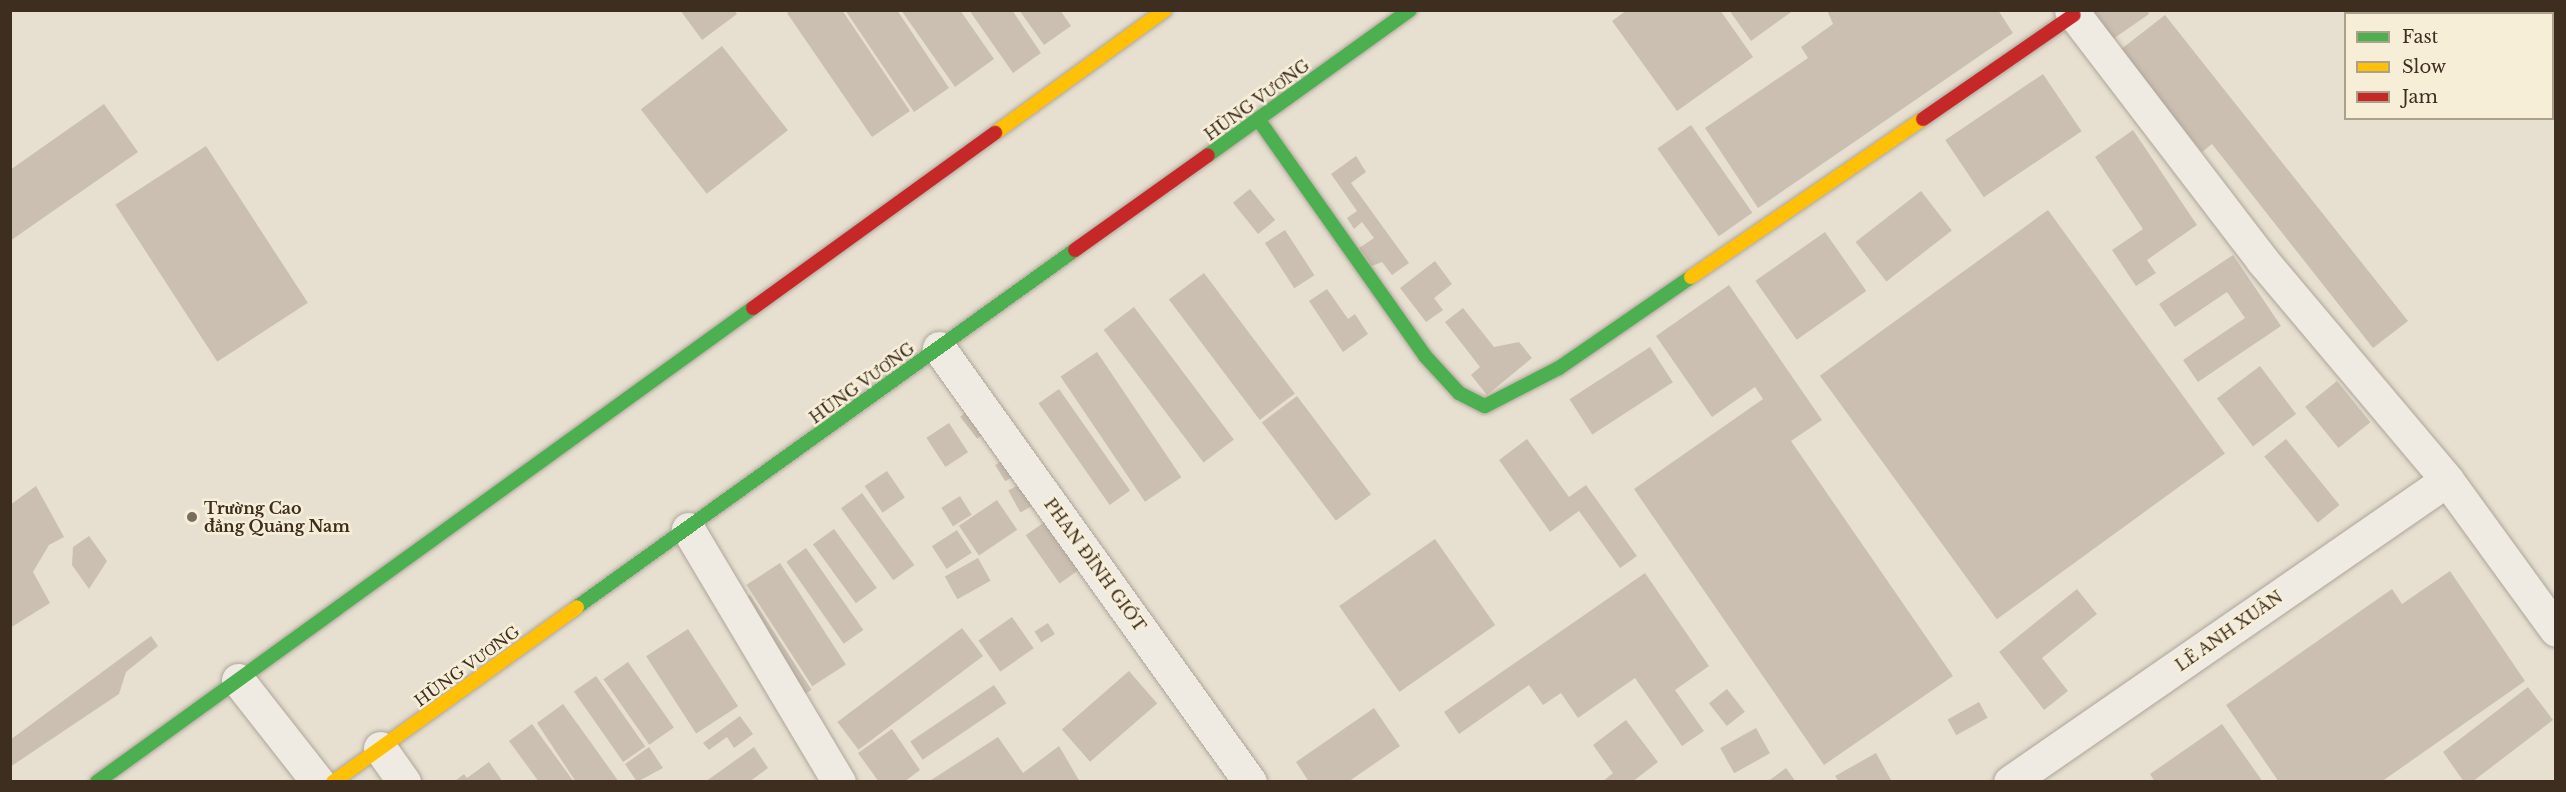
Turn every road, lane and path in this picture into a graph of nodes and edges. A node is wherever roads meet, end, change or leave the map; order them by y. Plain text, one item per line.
1 (1165, 10) edge
2 (1410, 10) edge
3 (2072, 13) edge
4 (1258, 119) junction
5 (939, 348) junction
6 (2448, 480) junction
7 (688, 529) junction
8 (2556, 630) edge
9 (238, 680) junction
10 (380, 748) junction
11 (97, 782) edge
12 (318, 782) edge
13 (333, 782) edge
14 (404, 782) edge
15 (839, 782) edge
16 (1250, 782) edge
17 (2010, 782) edge

1 - 9 main road
2 - 4 main road, HÙNG VƯƠNG
3 - 4 main road
3 - 6 street
4 - 5 main road, HÙNG VƯƠNG
5 - 7 main road, HÙNG VƯƠNG
5 - 16 street, PHAN ĐÌNH GIÓT
6 - 8 street
6 - 17 street, LÊ ANH XUÂN
7 - 10 main road, HÙNG VƯƠNG
7 - 15 street
9 - 11 main road
9 - 12 street
10 - 13 main road, HÙNG VƯƠNG
10 - 14 street

